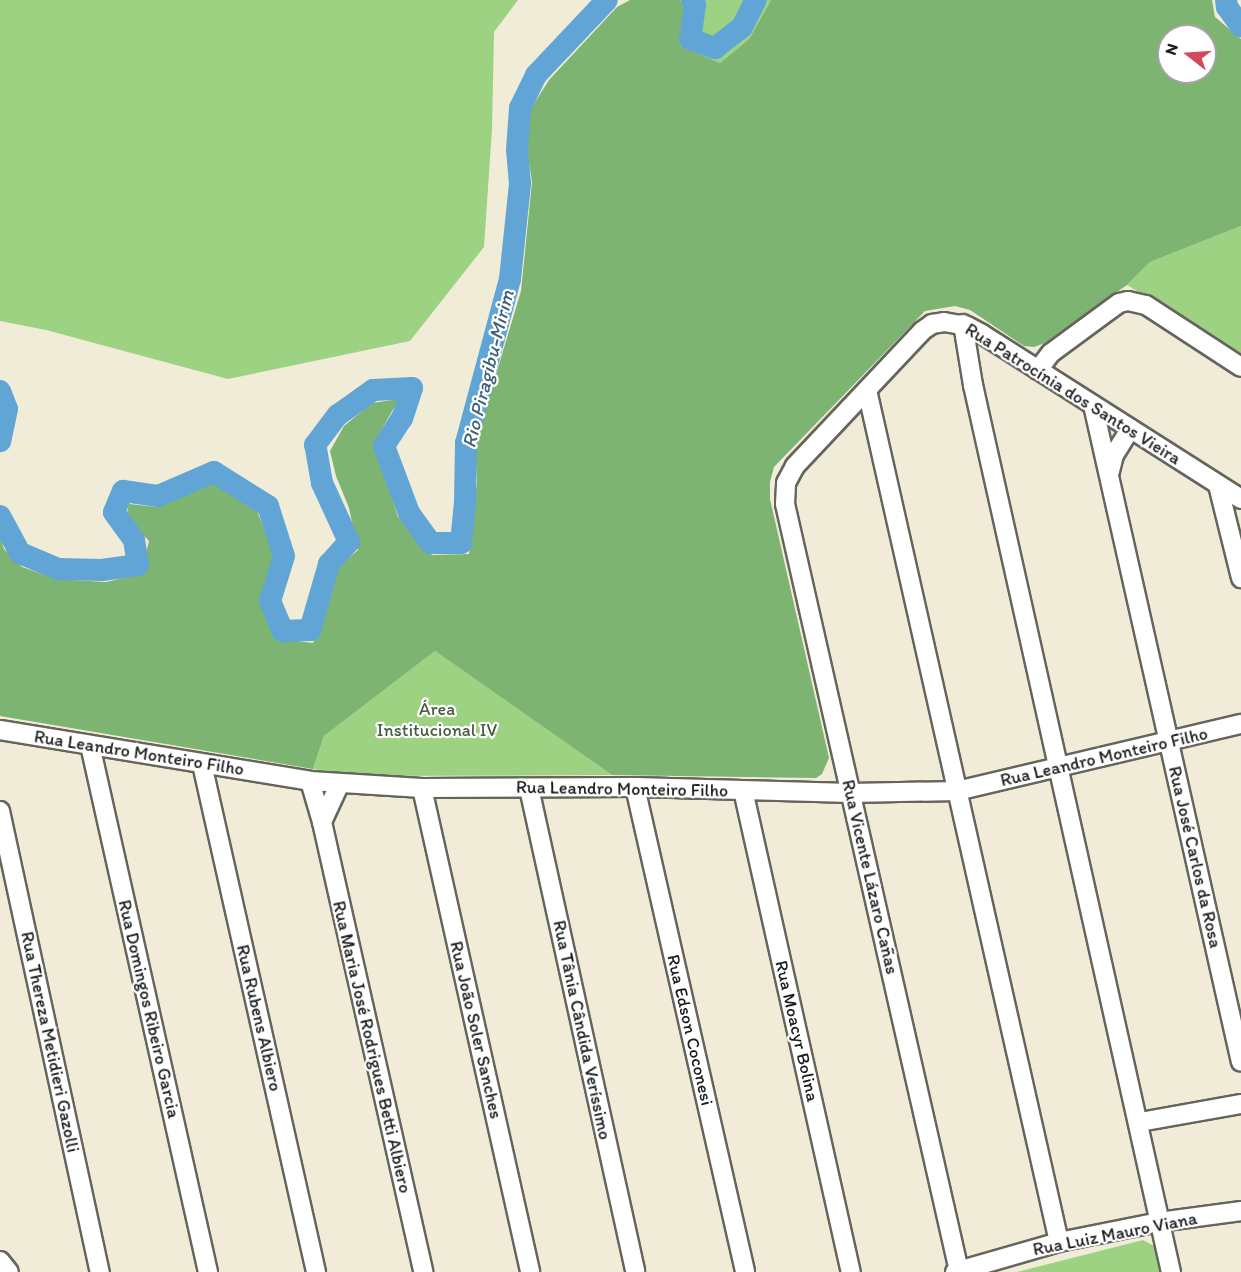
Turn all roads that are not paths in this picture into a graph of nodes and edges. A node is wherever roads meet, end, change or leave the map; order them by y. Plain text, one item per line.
1 (963, 324) junction
2 (992, 340) junction
3 (1241, 367) edge
4 (1038, 370) junction
5 (973, 385) junction
6 (867, 390) junction
7 (1093, 405) junction
8 (1130, 429) junction
9 (1110, 476) junction
10 (786, 483) joint
11 (1218, 485) junction
12 (1241, 499) edge
13 (1241, 536) edge
14 (1236, 555) junction
15 (1241, 578) edge
16 (1241, 724) edge
17 (0, 730) edge
18 (1170, 741) junction
19 (90, 745) junction
20 (202, 764) junction
21 (1060, 768) junction
22 (310, 781) junction
23 (340, 783) junction
24 (635, 787) junction
25 (422, 788) junction
26 (530, 788) junction
27 (743, 790) junction
28 (957, 791) junction
29 (851, 793) junction
30 (0, 811) edge
31 (322, 822) junction
32 (1241, 1062) edge
33 (1241, 1104) edge
34 (1140, 1122) junction
35 (1241, 1211) edge
36 (1159, 1221) junction
37 (1059, 1242) junction
38 (0, 1261) edge
39 (957, 1271) edge
40 (9, 1272) edge
41 (100, 1272) edge
42 (208, 1272) edge
43 (316, 1272) edge
44 (423, 1272) edge
45 (530, 1272) edge
46 (635, 1272) edge
47 (745, 1272) edge
48 (851, 1272) edge
49 (1171, 1272) edge

1 - 2 street, Rua Patrocínia dos Santos Vieira
1 - 5 street
1 - 6 street, Rua Patrocínia dos Santos Vieira
2 - 4 street, Rua Patrocínia dos Santos Vieira
2 - 5 street
3 - 4 street
4 - 7 street, Rua Patrocínia dos Santos Vieira
5 - 21 street
6 - 10 street, Rua Patrocínia dos Santos Vieira
6 - 28 street
7 - 8 street, Rua Patrocínia dos Santos Vieira
7 - 9 street, Rua José Carlos da Rosa
8 - 9 street, Rua José Carlos da Rosa
8 - 11 street, Rua Patrocínia dos Santos Vieira
9 - 18 street, Rua José Carlos da Rosa
10 - 29 street, Rua Vicente Lázaro Cañas
11 - 12 street, Rua Patrocínia dos Santos Vieira
11 - 14 street
13 - 14 street
14 - 15 street
16 - 18 street, Rua Leandro Monteiro Filho
17 - 19 street, Rua Leandro Monteiro Filho
18 - 21 street, Rua Leandro Monteiro Filho
18 - 32 street, Rua José Carlos da Rosa
19 - 20 street, Rua Leandro Monteiro Filho
19 - 42 street, Rua Domingos Ribeiro Garcia
20 - 22 street, Rua Leandro Monteiro Filho
20 - 43 street, Rua Rubens Albiero
21 - 28 street, Rua Leandro Monteiro Filho
21 - 34 street
22 - 23 street, Rua Leandro Monteiro Filho
22 - 31 street, Rua Maria José Rodrigues Betti Albiero
23 - 25 street, Rua Leandro Monteiro Filho
23 - 31 street
24 - 26 street, Rua Leandro Monteiro Filho
24 - 27 street, Rua Leandro Monteiro Filho
24 - 47 street, Rua Edson Coconesi
25 - 26 street, Rua Leandro Monteiro Filho
25 - 45 street, Rua João Soler Sanches
26 - 46 street, Rua Tânia Cândida Veríssimo
27 - 29 street, Rua Leandro Monteiro Filho
27 - 48 street, Rua Moacyr Bolina
28 - 29 street, Rua Leandro Monteiro Filho
28 - 37 street
29 - 39 street, Rua Vicente Lázaro Cañas
30 - 41 street, Rua Thereza Metidieri Gazolli
31 - 44 street, Rua Maria José Rodrigues Betti Albiero
33 - 34 street
34 - 36 street
35 - 36 street, Rua Luiz Mauro Viana
36 - 37 street, Rua Luiz Mauro Viana
36 - 49 street
37 - 39 street, Rua Luiz Mauro Viana
38 - 40 street

